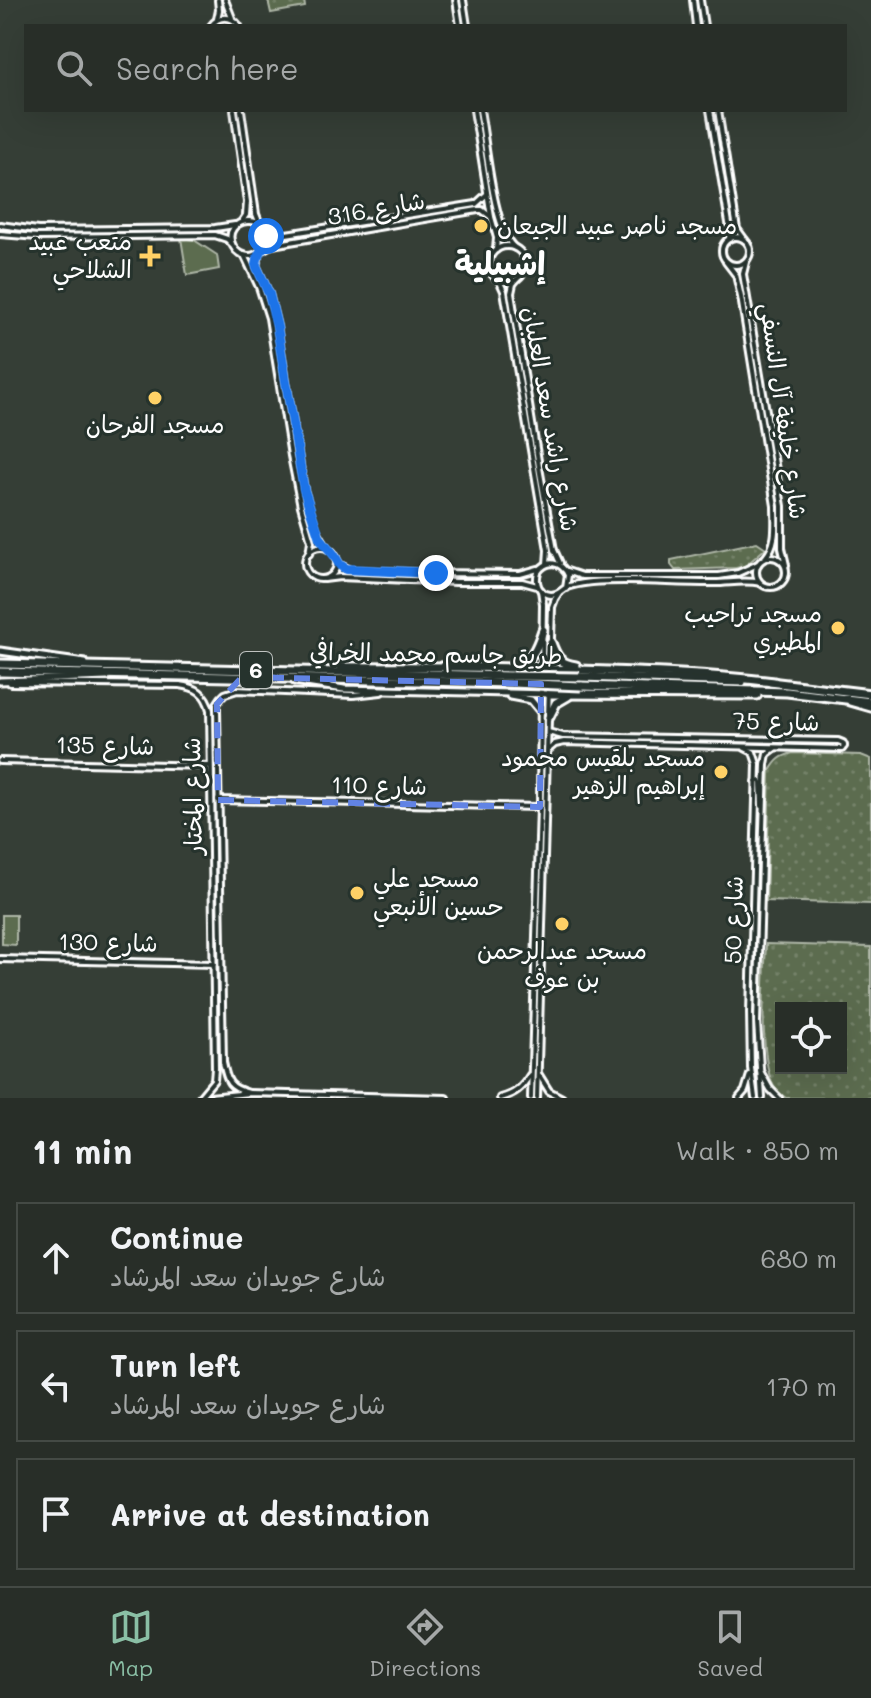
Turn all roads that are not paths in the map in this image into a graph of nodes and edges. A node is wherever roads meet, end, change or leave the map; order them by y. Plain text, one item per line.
1 (218, 0) edge
2 (225, 0) edge
3 (456, 0) edge
4 (463, 0) edge
5 (693, 0) edge
6 (700, 0) edge
7 (217, 19) junction
8 (233, 20) junction
9 (213, 24) edge
10 (237, 24) edge
11 (460, 24) edge
12 (467, 24) edge
13 (696, 24) edge
14 (704, 24) edge
15 (234, 112) edge
16 (241, 112) edge
17 (474, 112) edge
18 (480, 112) edge
19 (710, 112) edge
20 (718, 112) edge
21 (487, 194) junction
22 (477, 207) junction
23 (491, 217) junction
24 (239, 223) junction
25 (0, 225) edge
26 (263, 228) junction
27 (0, 234) edge
28 (286, 234) junction
29 (729, 239) junction
30 (745, 240) junction
31 (286, 243) junction
32 (232, 244) junction
33 (515, 248) junction
34 (262, 249) junction
35 (496, 250) junction
36 (244, 255) junction
37 (726, 262) junction
38 (746, 262) junction
39 (517, 279) junction
40 (499, 280) junction
41 (761, 372) junction
42 (754, 373) junction
43 (527, 394) junction
44 (520, 395) junction
45 (530, 448) junction
46 (536, 448) junction
47 (778, 482) junction
48 (771, 484) junction
49 (328, 549) junction
50 (309, 554) junction
51 (765, 558) junction
52 (336, 559) junction
53 (547, 564) junction
54 (758, 564) junction
55 (561, 565) junction
56 (786, 565) junction
57 (541, 568) junction
58 (566, 570) junction
59 (613, 575) junction
60 (621, 575) junction
61 (324, 579) junction
62 (613, 582) junction
63 (620, 582) junction
64 (760, 583) junction
65 (539, 588) junction
66 (566, 588) junction
67 (559, 593) junction
68 (543, 630) junction
69 (551, 643) junction
70 (0, 651) edge
71 (0, 664) edge
72 (472, 666) junction
73 (113, 667) junction
74 (546, 668) junction
75 (264, 670) junction
76 (0, 672) edge
77 (646, 672) junction
78 (143, 675) junction
79 (273, 678) junction
80 (512, 679) junction
81 (581, 681) junction
82 (0, 682) edge
83 (774, 682) junction
84 (390, 690) junction
85 (787, 692) junction
86 (481, 693) junction
87 (871, 693) edge
88 (545, 694) junction
89 (578, 694) junction
90 (209, 704) junction
91 (217, 704) junction
92 (871, 705) edge
93 (545, 714) junction
94 (548, 732) junction
95 (613, 737) junction
96 (780, 741) junction
97 (613, 744) junction
98 (745, 748) junction
99 (778, 748) junction
100 (548, 750) junction
101 (0, 761) edge
102 (210, 766) junction
103 (540, 769) junction
104 (547, 769) junction
105 (756, 782) junction
106 (218, 800) junction
107 (540, 807) junction
108 (763, 808) junction
109 (215, 862) junction
110 (212, 873) junction
111 (219, 873) junction
112 (537, 890) junction
113 (544, 891) junction
114 (537, 900) junction
115 (543, 900) junction
116 (0, 959) edge
117 (214, 964) junction
118 (215, 1063) junction
119 (224, 1064) junction
120 (751, 1068) junction
121 (759, 1068) junction
122 (535, 1073) junction
123 (249, 1093) junction
124 (305, 1096) edge
125 (313, 1096) edge
126 (198, 1098) edge
127 (413, 1098) edge
128 (446, 1098) edge
129 (500, 1098) edge
130 (531, 1098) edge
131 (537, 1098) edge
132 (562, 1098) edge
133 (739, 1098) edge
134 (755, 1098) edge
135 (762, 1098) edge
136 (779, 1098) edge

1 - 7 street
2 - 8 street
3 - 11 street
4 - 12 street
5 - 13 street
6 - 14 street
7 - 8 street
7 - 9 street
8 - 10 street
15 - 24 street
16 - 26 street
17 - 21 street
18 - 33 street
19 - 29 street
20 - 30 street
21 - 22 street
21 - 23 street
22 - 23 street
22 - 28 street, شارع 316
22 - 31 street, شارع 316
23 - 35 street
24 - 25 street
24 - 26 street
24 - 32 street
26 - 28 street, شارع 316
26 - 34 street
27 - 32 street
28 - 31 street
29 - 30 street
29 - 37 street
30 - 38 street
31 - 34 street, شارع 316
32 - 36 street
33 - 35 street
33 - 39 street
34 - 36 street
34 - 49 street
35 - 40 street
36 - 50 street
37 - 38 street
37 - 42 street, شارع خليفة آل النسفي
38 - 41 street, شارع خليفة آل النسفي
39 - 40 street
39 - 43 street, شارع راشد سعد العلبان
40 - 44 street, شارع راشد سعد العلبان
41 - 42 street
41 - 47 street, شارع خليفة آل النسفي
42 - 48 street, شارع خليفة آل النسفي
43 - 44 street
43 - 46 street, شارع راشد سعد العلبان
44 - 45 street, شارع راشد سعد العلبان
45 - 46 street
45 - 53 street, شارع راشد سعد العلبان
46 - 55 street, شارع راشد سعد العلبان
47 - 48 street
47 - 56 street, شارع خليفة آل النسفي
48 - 51 street, شارع خليفة آل النسفي
49 - 50 street
49 - 52 street
50 - 61 street
51 - 54 street
51 - 56 street
52 - 57 street
52 - 61 street
53 - 55 street
53 - 57 street
54 - 60 street
54 - 64 street
55 - 58 street
56 - 64 street
57 - 65 street
58 - 59 street
58 - 66 street
59 - 60 street
59 - 62 street
60 - 63 street
61 - 65 street
62 - 63 street
62 - 66 street
63 - 64 street
65 - 67 street
65 - 68 street
66 - 67 street
67 - 69 street
68 - 72 highway
68 - 74 street
69 - 74 street
69 - 77 highway
70 - 73 main road
71 - 73 highway, طريق جاسم محمد الخرافي / 6
72 - 74 highway
72 - 75 highway
73 - 75 highway, طريق جاسم محمد الخرافي / 6
74 - 77 highway
74 - 88 street
75 - 80 highway, طريق جاسم محمد الخرافي / 6
76 - 78 highway, طريق جاسم محمد الخرافي / 6
77 - 83 highway
78 - 79 highway, طريق جاسم محمد الخرافي / 6
78 - 82 main road
79 - 80 highway, طريق جاسم محمد الخرافي / 6
79 - 84 main road
80 - 81 highway, طريق جاسم محمد الخرافي / 6, bridge
81 - 83 highway, طريق جاسم محمد الخرافي / 6
81 - 85 highway, طريق جاسم محمد الخرافي / 6
82 - 90 street, شارع المختار
83 - 87 highway, طريق جاسم محمد الخرافي / 6
84 - 86 main road
84 - 91 street, شارع المختار
85 - 89 highway
85 - 92 highway, طريق جاسم محمد الخرافي / 6
86 - 88 main road
86 - 93 main road
88 - 89 highway
88 - 93 street
88 - 93 street
89 - 93 highway
90 - 91 street
90 - 102 street, شارع المختار
91 - 106 street, شارع المختار
93 - 94 street
93 - 103 street
94 - 95 street, شارع 75
94 - 100 street
95 - 96 street, شارع 75
95 - 97 street
96 - 99 street
96 - 99 street, شارع 75
97 - 98 street, شارع 75
97 - 100 street, شارع 75
98 - 99 street, شارع 75
98 - 105 street, شارع 50
99 - 108 street, شارع 50
100 - 104 street
101 - 102 street, شارع 135
102 - 109 street, شارع المختار
103 - 104 street
103 - 107 street
104 - 113 street
105 - 108 street
105 - 120 street, شارع 50
106 - 107 street, شارع 110
106 - 109 street, شارع المختار
107 - 112 street
108 - 121 street, شارع 50
109 - 110 street, شارع المختار
109 - 111 street, شارع المختار
110 - 111 street
110 - 117 street, شارع المختار
111 - 119 street, شارع المختار
112 - 113 street
112 - 114 street
113 - 115 street
114 - 115 street
114 - 122 street
115 - 122 street
116 - 117 street, شارع 130
117 - 118 street, شارع المختار
118 - 119 street
118 - 126 street, شارع المختار
119 - 123 street
120 - 133 street
120 - 134 street, شارع 50
121 - 135 street, شارع 50
121 - 136 street
122 - 129 street
122 - 130 street
122 - 131 street
122 - 132 street
123 - 124 street
123 - 126 street
124 - 125 street
125 - 127 street
127 - 128 street

